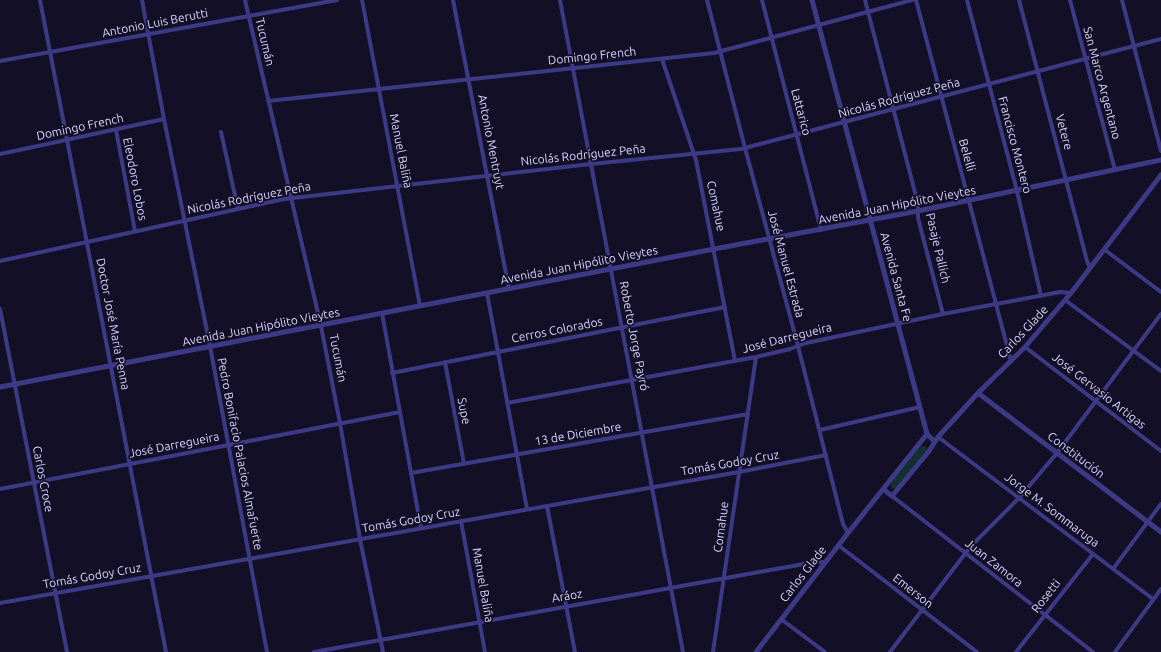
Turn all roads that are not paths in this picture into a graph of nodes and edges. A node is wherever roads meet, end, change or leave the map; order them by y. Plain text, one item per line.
1 (40, 0) edge
2 (142, 0) edge
3 (245, 0) edge
4 (337, 0) edge
5 (362, 0) edge
6 (453, 0) edge
7 (560, 0) edge
8 (707, 0) edge
9 (762, 0) edge
10 (812, 0) edge
11 (865, 0) edge
12 (912, 0) edge
13 (916, 0) edge
14 (967, 0) edge
15 (1019, 0) edge
16 (1070, 0) edge
17 (1122, 0) edge
18 (868, 12) junction
19 (249, 15) junction
20 (819, 26) junction
21 (148, 34) junction
22 (771, 38) junction
23 (1161, 39) edge
24 (1134, 46) junction
25 (720, 52) junction
26 (50, 53) junction
27 (1085, 58) junction
28 (662, 59) junction
29 (0, 61) edge
30 (573, 68) junction
31 (1037, 71) junction
32 (468, 79) junction
33 (988, 84) junction
34 (379, 90) junction
35 (942, 97) junction
36 (268, 102) junction
37 (893, 110) junction
38 (164, 119) junction
39 (845, 122) junction
40 (116, 130) junction
41 (222, 132) dead end
42 (796, 135) junction
43 (67, 140) junction
44 (745, 148) junction
45 (1161, 151) edge
46 (0, 154) edge
47 (694, 154) junction
48 (1161, 160) edge
49 (591, 164) junction
50 (1115, 170) junction
51 (486, 176) junction
52 (1161, 176) edge
53 (1066, 181) junction
54 (397, 186) junction
55 (1017, 191) junction
56 (291, 198) junction
57 (969, 201) junction
58 (238, 209) junction
59 (918, 211) junction
60 (185, 220) junction
61 (870, 220) junction
62 (821, 230) junction
63 (135, 231) junction
64 (769, 239) junction
65 (87, 241) junction
66 (714, 249) junction
67 (1104, 250) junction
68 (0, 261) edge
69 (1090, 268) junction
70 (612, 269) junction
71 (508, 289) junction
72 (1161, 292) edge
73 (487, 293) junction
74 (1071, 293) junction
75 (1041, 296) junction
76 (1065, 300) junction
77 (996, 304) junction
78 (420, 306) junction
79 (725, 307) junction
80 (0, 309) edge
81 (382, 313) junction
82 (944, 314) junction
83 (1161, 314) edge
84 (898, 323) junction
85 (321, 326) junction
86 (623, 327) junction
87 (210, 346) junction
88 (798, 346) junction
89 (1025, 347) junction
90 (1134, 350) junction
91 (498, 352) junction
92 (756, 357) junction
93 (1011, 360) junction
94 (735, 361) junction
95 (445, 362) junction
96 (110, 365) junction
97 (1161, 371) edge
98 (392, 373) junction
99 (633, 380) junction
100 (14, 384) junction
101 (0, 387) edge
102 (978, 393) junction
103 (1095, 401) junction
104 (507, 403) junction
105 (920, 407) junction
106 (400, 412) junction
107 (748, 414) junction
108 (340, 423) junction
109 (820, 430) junction
110 (642, 433) junction
111 (927, 434) junction
112 (936, 439) junction
113 (228, 445) junction
114 (1161, 451) edge
115 (1057, 453) junction
116 (517, 455) junction
117 (826, 455) junction
118 (130, 464) junction
119 (464, 464) junction
120 (739, 472) junction
121 (411, 473) junction
122 (33, 483) junction
123 (652, 487) junction
124 (0, 489) edge
125 (883, 489) junction
126 (892, 496) junction
127 (1020, 498) junction
128 (1161, 504) edge
129 (547, 506) junction
130 (527, 509) junction
131 (461, 521) junction
132 (1148, 522) junction
133 (421, 528) junction
134 (1161, 532) edge
135 (848, 533) junction
136 (360, 539) junction
137 (838, 545) junction
138 (966, 553) junction
139 (1093, 554) junction
140 (250, 559) junction
141 (825, 562) junction
142 (1113, 569) junction
143 (152, 576) junction
144 (724, 579) junction
145 (671, 588) junction
146 (1161, 589) edge
147 (56, 593) junction
148 (1153, 599) junction
149 (0, 603) edge
150 (567, 607) junction
151 (922, 610) junction
152 (1045, 614) junction
153 (781, 618) junction
154 (480, 622) junction
155 (380, 640) junction
156 (67, 652) edge
157 (166, 652) edge
158 (267, 652) edge
159 (314, 652) edge
160 (383, 652) edge
161 (485, 652) edge
162 (576, 652) edge
163 (684, 652) edge
164 (713, 652) edge
165 (756, 652) edge
166 (825, 652) edge
167 (890, 652) edge
168 (977, 652) edge
169 (1016, 652) edge
170 (1093, 652) edge
171 (1115, 652) edge

1 - 26 street, Doctor José María Penna
2 - 21 street, Pedro Bonifacio Palacios Almafuerte
3 - 19 street, Tucumán
4 - 19 street, Antonio Luis Berutti
5 - 34 street, Manuel Baliña
6 - 32 street, Antonio Mentruyt
7 - 30 street, Roberto Jorge Payró
8 - 25 street, José Manuel Estrada
9 - 22 street, Lattarico
10 - 20 street, Avenida Santa Fe
11 - 18 street, Pasaje Pallich
12 - 18 street, Domingo French
13 - 35 street, Belelli
14 - 33 street, Francisco Montero
15 - 31 street, Vetere
16 - 27 street, San Marco Argentano
17 - 24 street
18 - 20 street, Domingo French
18 - 37 street, Pasaje Pallich
19 - 21 street, Antonio Luis Berutti
19 - 36 street, Tucumán
20 - 22 street, Domingo French
20 - 39 street, Avenida Santa Fe
21 - 26 street, Antonio Luis Berutti
21 - 38 street, Pedro Bonifacio Palacios Almafuerte
22 - 25 street, Domingo French
22 - 42 street, Lattarico
23 - 24 street, Nicolás Rodríguez Peña
24 - 27 street, Nicolás Rodríguez Peña
24 - 45 street
25 - 28 street, Domingo French
25 - 44 street, José Manuel Estrada
26 - 29 street, Antonio Luis Berutti
26 - 43 street, Doctor José María Penna
27 - 31 street, Nicolás Rodríguez Peña
27 - 50 street, San Marco Argentano
28 - 30 street, Domingo French
28 - 47 street, Comahue
30 - 32 street, Domingo French
30 - 49 street, Roberto Jorge Payró
31 - 33 street, Nicolás Rodríguez Peña
31 - 53 street, Vetere
32 - 34 street, Domingo French
32 - 51 street, Antonio Mentruyt
33 - 35 street, Nicolás Rodríguez Peña
33 - 55 street, Francisco Montero
34 - 36 street, Domingo French
34 - 54 street, Manuel Baliña
35 - 37 street, Nicolás Rodríguez Peña
35 - 57 street, Belelli
36 - 56 street, Tucumán
37 - 39 street, Nicolás Rodríguez Peña
37 - 59 street, Pasaje Pallich
38 - 40 street, Domingo French
38 - 60 street, Pedro Bonifacio Palacios Almafuerte
39 - 42 street, Nicolás Rodríguez Peña
39 - 61 street, Avenida Santa Fe
40 - 43 street, Domingo French
40 - 63 street, Eleodoro Lobos
41 - 58 street
42 - 44 street, Nicolás Rodríguez Peña
42 - 62 street, Lattarico
43 - 46 street, Domingo French
43 - 65 street, Doctor José María Penna
44 - 47 street, Nicolás Rodríguez Peña
44 - 64 street, José Manuel Estrada
47 - 49 street, Nicolás Rodríguez Peña
47 - 66 street, Comahue
48 - 50 street, Avenida Juan Hipólito Vieytes
49 - 51 street, Nicolás Rodríguez Peña
49 - 70 street, Roberto Jorge Payró
50 - 53 street, Avenida Juan Hipólito Vieytes
51 - 54 street, Nicolás Rodríguez Peña
51 - 71 street, Antonio Mentruyt
52 - 67 street, Carlos Glade
53 - 55 street, Avenida Juan Hipólito Vieytes
53 - 69 street, Vetere
54 - 56 street, Nicolás Rodríguez Peña
54 - 78 street, Manuel Baliña
55 - 57 street, Avenida Juan Hipólito Vieytes
55 - 75 street, Francisco Montero
56 - 58 street, Nicolás Rodríguez Peña
56 - 85 street, Tucumán
57 - 59 street, Avenida Juan Hipólito Vieytes
57 - 77 street, Belelli
58 - 60 street, Nicolás Rodríguez Peña
59 - 61 street, Avenida Juan Hipólito Vieytes
59 - 82 street, Pasaje Pallich
60 - 63 street, Nicolás Rodríguez Peña
60 - 87 street, Pedro Bonifacio Palacios Almafuerte
61 - 62 street, Avenida Juan Hipólito Vieytes
61 - 84 street, Avenida Santa Fe
62 - 64 street, Avenida Juan Hipólito Vieytes
63 - 65 street, Nicolás Rodríguez Peña
64 - 66 street, Avenida Juan Hipólito Vieytes
64 - 88 street, José Manuel Estrada
65 - 68 street, Nicolás Rodríguez Peña
65 - 96 street, Doctor José María Penna
66 - 70 street, Avenida Juan Hipólito Vieytes
66 - 79 street, Comahue
67 - 69 street, Carlos Glade
67 - 72 street
69 - 74 street, Carlos Glade
70 - 71 street, Avenida Juan Hipólito Vieytes
70 - 86 street, Roberto Jorge Payró
71 - 73 street, Avenida Juan Hipólito Vieytes
73 - 78 street, Avenida Juan Hipólito Vieytes
73 - 91 street
74 - 75 street, José Darregueira
74 - 76 street, Carlos Glade
75 - 77 street, José Darregueira
76 - 89 street, Carlos Glade
76 - 90 street
77 - 82 street, José Darregueira
77 - 93 street, Belelli
78 - 81 street, Avenida Juan Hipólito Vieytes
79 - 86 street, Cerros Colorados
79 - 94 street, Comahue
80 - 100 street, Carlos Croce
81 - 85 street, Avenida Juan Hipólito Vieytes
81 - 98 street
82 - 84 street, José Darregueira
83 - 90 street
84 - 88 street, José Darregueira
84 - 105 street, Avenida Santa Fe
85 - 87 street, Avenida Juan Hipólito Vieytes
85 - 108 street, Tucumán
86 - 91 street, Cerros Colorados
86 - 99 street, Roberto Jorge Payró
87 - 96 street, Avenida Juan Hipólito Vieytes
87 - 113 street, Pedro Bonifacio Palacios Almafuerte
88 - 92 street, José Darregueira
88 - 109 street, José Manuel Estrada
89 - 93 street, Carlos Glade
89 - 103 street, José Gervasio Artigas
90 - 97 street
90 - 103 street
91 - 95 street, Cerros Colorados
91 - 104 street
92 - 94 street, José Darregueira
92 - 107 street, Comahue
93 - 102 street, Carlos Glade
94 - 99 street, José Darregueira
95 - 98 street, Cerros Colorados
95 - 119 street, Supe
96 - 100 street, Avenida Juan Hipólito Vieytes
96 - 118 street, Doctor José María Penna
98 - 106 street
99 - 104 street, José Darregueira
99 - 110 street, Roberto Jorge Payró
100 - 101 street, Avenida Juan Hipólito Vieytes
100 - 122 street, Carlos Croce
102 - 112 street, Carlos Glade
102 - 115 street, Constitución
103 - 114 street, José Gervasio Artigas
103 - 115 street
104 - 116 street
105 - 109 street
105 - 111 street, Avenida Santa Fe
106 - 108 street, José Darregueira
106 - 121 street
107 - 110 street, 13 de Diciembre
107 - 120 street, Comahue
108 - 113 street, José Darregueira
108 - 136 street, Tucumán
109 - 117 street, José Manuel Estrada
110 - 116 street, 13 de Diciembre
110 - 123 street, Roberto Jorge Payró
111 - 112 street
111 - 125 street, Carlos Glade
112 - 126 street, Carlos Glade
112 - 127 street, Jorge M. Sommaruga
113 - 118 street, José Darregueira
113 - 140 street, Pedro Bonifacio Palacios Almafuerte
115 - 127 street
115 - 132 street, Constitución
116 - 119 street, 13 de Diciembre
116 - 130 street
117 - 120 street, Tomás Godoy Cruz
117 - 135 street, José Manuel Estrada
118 - 122 street, José Darregueira
118 - 143 street, Doctor José María Penna
119 - 121 street, 13 de Diciembre
120 - 123 street, Tomás Godoy Cruz
120 - 144 street, Comahue
121 - 133 street
122 - 124 street, José Darregueira
122 - 147 street, Carlos Croce
123 - 129 street, Tomás Godoy Cruz
123 - 145 street, Roberto Jorge Payró
125 - 126 street, Juan Zamora
125 - 135 street, Carlos Glade
126 - 138 street, Juan Zamora
127 - 138 street
127 - 139 street, Jorge M. Sommaruga
128 - 132 street
129 - 130 street, Tomás Godoy Cruz
129 - 150 street
130 - 131 street, Tomás Godoy Cruz
131 - 133 street, Tomás Godoy Cruz
131 - 154 street, Manuel Baliña
132 - 134 street, Constitución
132 - 142 street
133 - 136 street, Tomás Godoy Cruz
135 - 137 street, Carlos Glade
136 - 140 street, Tomás Godoy Cruz
136 - 155 street, Tucumán
137 - 141 street, Carlos Glade
137 - 151 street, Emerson
138 - 151 street
138 - 152 street, Juan Zamora
139 - 142 street, Jorge M. Sommaruga
139 - 152 street, Rosetti
140 - 143 street, Tomás Godoy Cruz
140 - 158 street, Pedro Bonifacio Palacios Almafuerte
141 - 144 street, Aráoz
141 - 153 street, Carlos Glade
142 - 148 street, Jorge M. Sommaruga
143 - 147 street, Tomás Godoy Cruz
143 - 157 street, Doctor José María Penna
144 - 145 street, Aráoz
144 - 164 street, Comahue
145 - 150 street, Aráoz
145 - 163 street, Roberto Jorge Payró
146 - 148 street
147 - 149 street, Tomás Godoy Cruz
147 - 156 street, Carlos Croce
148 - 171 street
150 - 154 street, Aráoz
150 - 162 street
151 - 167 street
151 - 168 street, Emerson
152 - 169 street, Rosetti
152 - 170 street, Juan Zamora
153 - 165 street, Carlos Glade
153 - 166 street
154 - 155 street, Aráoz
154 - 161 street, Manuel Baliña
155 - 159 street, Aráoz
155 - 160 street, Tucumán

